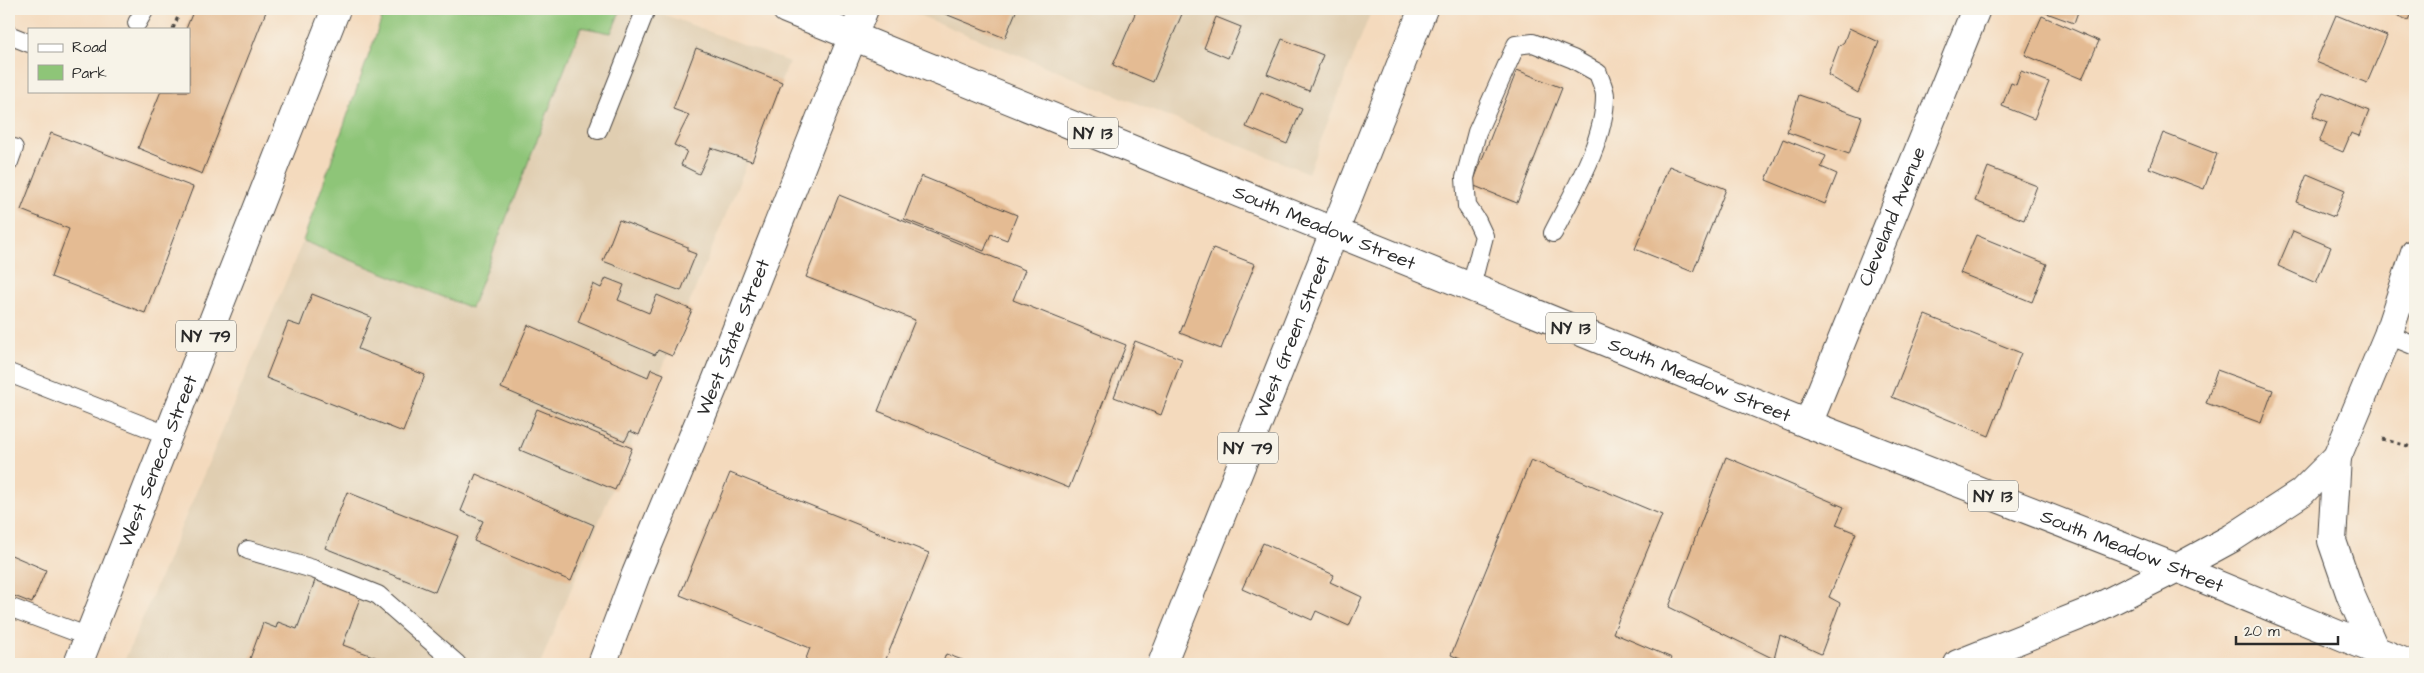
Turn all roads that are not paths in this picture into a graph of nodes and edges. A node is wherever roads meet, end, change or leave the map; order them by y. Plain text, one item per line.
1 (336, 9) edge
2 (646, 9) edge
3 (786, 9) edge
4 (864, 9) edge
5 (1423, 9) edge
6 (1976, 9) edge
7 (9, 35) edge
8 (853, 36) junction
9 (28, 43) edge
10 (598, 130) dead end
11 (1334, 231) junction
12 (1553, 233) dead end
13 (2415, 253) edge
14 (1471, 287) junction
15 (2388, 335) junction
16 (2415, 346) edge
17 (9, 373) edge
18 (1808, 424) junction
19 (167, 435) junction
20 (2337, 457) junction
21 (248, 550) dead end
22 (2177, 568) junction
23 (9, 607) edge
24 (89, 637) junction
25 (1997, 657) edge
26 (2392, 657) edge
27 (78, 664) edge
28 (457, 664) edge
29 (602, 664) edge
30 (1162, 664) edge
31 (1958, 664) edge

1 - 19 main road, West Seneca Street / NY 79
2 - 10 lane
3 - 8 main road, NY 13
4 - 8 main road, West State Street
5 - 11 main road, West Green Street / NY 79
6 - 18 main road, Cleveland Avenue
7 - 9 lane
8 - 11 main road, South Meadow Street / NY 13
8 - 29 main road, West State Street
11 - 14 main road, South Meadow Street / NY 13
11 - 30 main road, West Green Street / NY 79
12 - 14 lane
13 - 15 main road
14 - 18 main road, South Meadow Street / NY 13
15 - 16 lane
15 - 20 main road
17 - 19 lane
18 - 22 main road, South Meadow Street / NY 13
19 - 24 main road, West Seneca Street / NY 79
20 - 22 main road
20 - 26 main road
21 - 28 lane
22 - 25 main road
22 - 26 main road, South Meadow Street / NY 13
23 - 24 lane
24 - 27 main road, West Seneca Street / NY 79
25 - 31 main road

